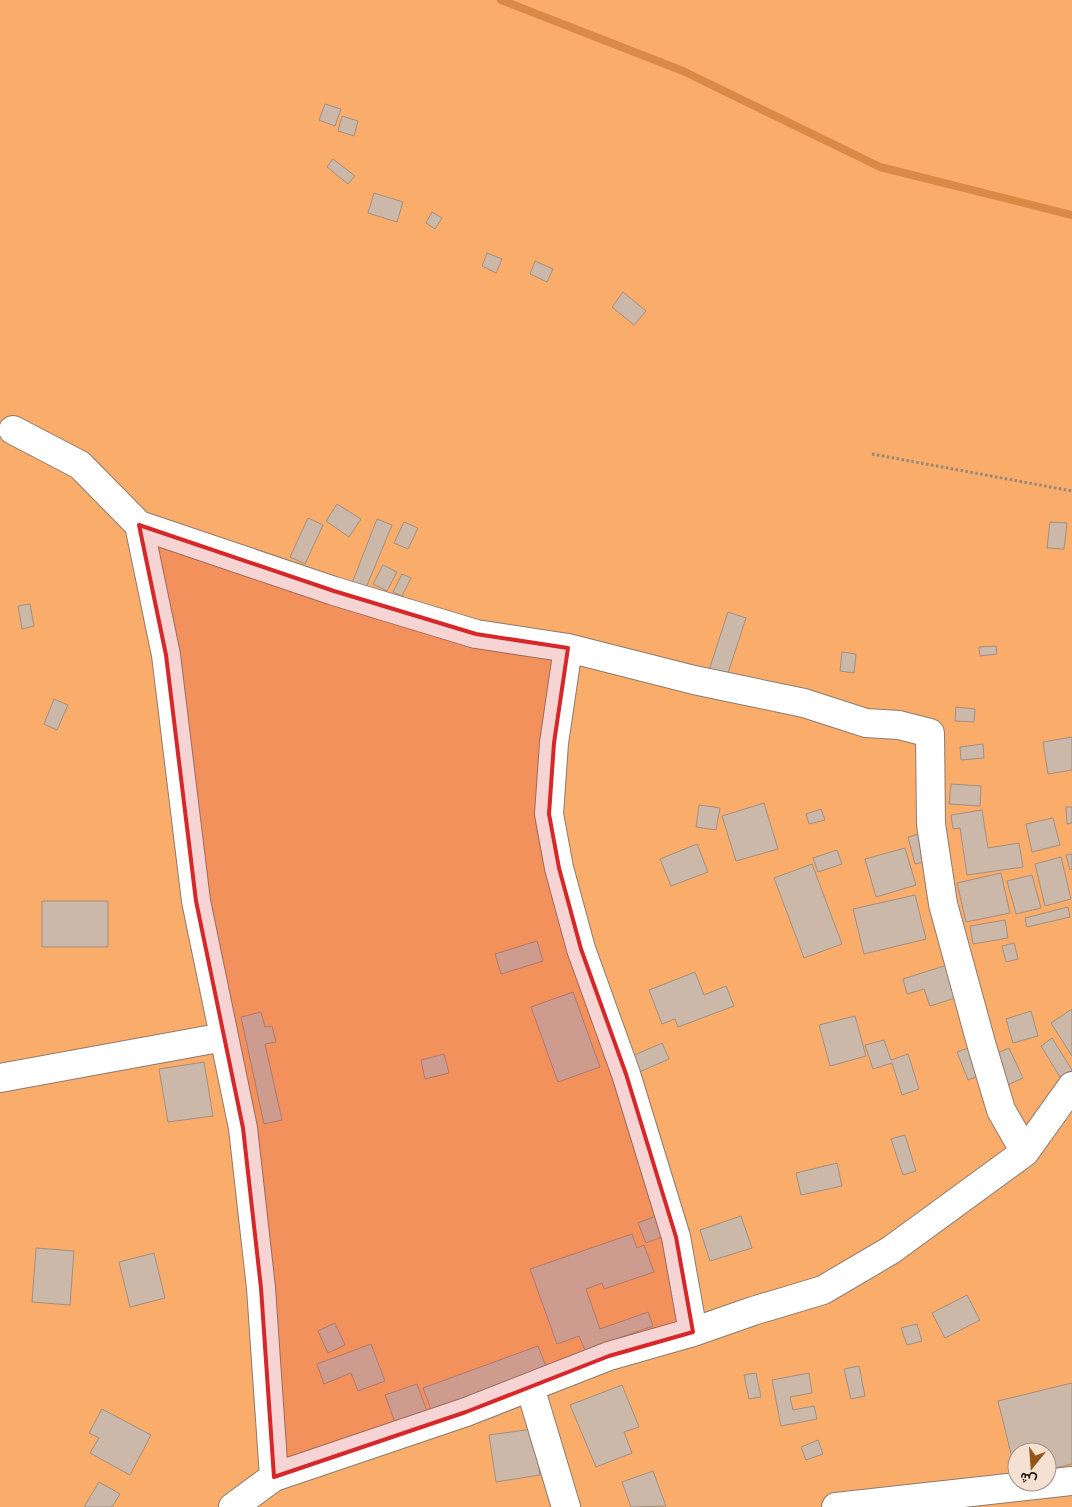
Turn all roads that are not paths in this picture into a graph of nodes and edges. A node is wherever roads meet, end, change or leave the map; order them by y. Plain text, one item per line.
1 (13, 430) dead end
2 (139, 525) junction
3 (568, 648) junction
4 (224, 1037) junction
5 (0, 1078) edge
6 (1072, 1086) edge
7 (1025, 1152) junction
8 (693, 1332) junction
9 (530, 1387) junction
10 (274, 1477) junction
11 (1072, 1481) edge
12 (233, 1507) edge
13 (566, 1507) edge
14 (836, 1507) edge

1 - 2 street
2 - 3 street
2 - 4 street
3 - 7 street
3 - 8 street
4 - 5 street
4 - 10 street
6 - 7 street
7 - 8 street
8 - 9 street
9 - 10 street
9 - 13 street
10 - 12 street
11 - 14 street

